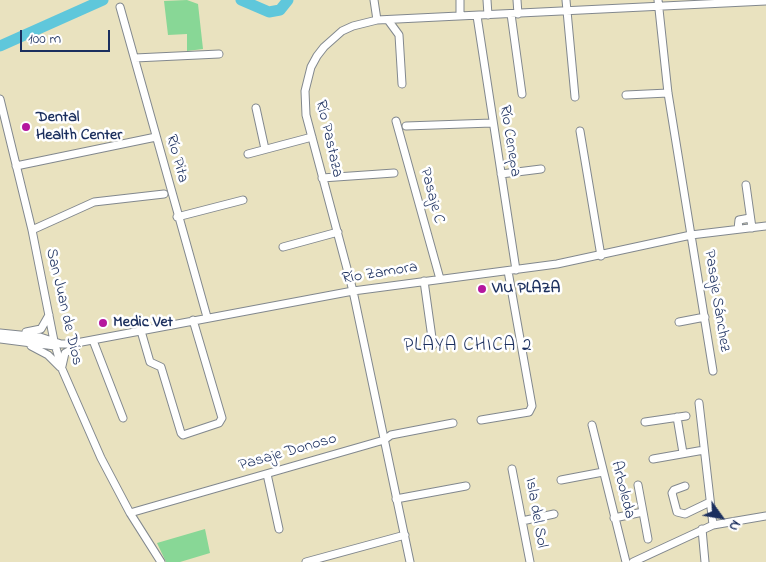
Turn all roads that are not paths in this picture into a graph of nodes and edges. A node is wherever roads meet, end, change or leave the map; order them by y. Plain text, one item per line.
1 (374, 0) edge
2 (460, 0) edge
3 (487, 0) edge
4 (517, 0) edge
5 (566, 0) edge
6 (766, 1) edge
7 (658, 3) edge
8 (120, 7) dead end
9 (567, 11) junction
10 (515, 14) junction
11 (488, 15) junction
12 (460, 16) junction
13 (476, 16) junction
14 (377, 20) junction
15 (388, 20) junction
16 (219, 54) dead end
17 (134, 58) junction
18 (402, 84) dead end
19 (668, 93) junction
20 (522, 94) dead end
21 (626, 94) dead end
22 (575, 98) dead end
23 (1, 104) edge
24 (256, 108) dead end
25 (396, 120) dead end
26 (492, 123) junction
27 (406, 126) dead end
28 (580, 131) dead end
29 (312, 137) junction
30 (156, 138) junction
31 (265, 149) junction
32 (248, 154) dead end
33 (16, 166) junction
34 (541, 170) dead end
35 (394, 172) dead end
36 (501, 174) junction
37 (322, 178) junction
38 (746, 186) dead end
39 (164, 194) dead end
40 (243, 200) dead end
41 (177, 217) junction
42 (750, 218) junction
43 (766, 226) edge
44 (752, 228) junction
45 (738, 229) junction
46 (32, 230) junction
47 (338, 232) junction
48 (691, 235) junction
49 (283, 247) dead end
50 (601, 256) junction
51 (516, 270) junction
52 (508, 271) junction
53 (440, 279) junction
54 (424, 281) junction
55 (353, 291) junction
56 (49, 315) junction
57 (207, 317) junction
58 (705, 317) junction
59 (192, 320) junction
60 (680, 322) dead end
61 (52, 331) junction
62 (141, 331) junction
63 (0, 333) edge
64 (9, 334) junction
65 (0, 339) edge
66 (105, 340) junction
67 (16, 341) junction
68 (55, 344) junction
69 (72, 344) junction
70 (94, 344) junction
71 (433, 345) dead end
72 (62, 369) junction
73 (713, 372) dead end
74 (699, 403) dead end
75 (686, 416) dead end
76 (677, 417) junction
77 (123, 418) dead end
78 (481, 420) dead end
79 (645, 422) dead end
80 (453, 424) dead end
81 (592, 425) dead end
82 (384, 440) junction
83 (704, 450) junction
84 (683, 453) junction
85 (652, 459) dead end
86 (512, 469) dead end
87 (603, 472) junction
88 (267, 474) junction
89 (561, 480) dead end
90 (638, 485) dead end
91 (466, 486) dead end
92 (685, 486) dead end
93 (396, 499) junction
94 (710, 502) junction
95 (643, 512) junction
96 (130, 513) junction
97 (554, 514) dead end
98 (766, 516) edge
99 (614, 518) junction
100 (522, 521) junction
101 (713, 526) junction
102 (279, 529) dead end
103 (702, 529) junction
104 (405, 534) junction
105 (648, 539) dead end
106 (161, 562) edge
107 (306, 562) edge
108 (410, 562) edge
109 (530, 562) edge
110 (626, 562) edge
111 (633, 562) edge
112 (705, 562) edge

1 - 14 street
2 - 12 street
3 - 11 street
4 - 10 street
5 - 9 street
6 - 7 street, Río Pastaza
7 - 9 street, Río Pastaza
7 - 19 street, Pasaje Sánchez
8 - 17 street, Río Pita
9 - 10 street, Río Pastaza
9 - 22 street
10 - 11 street, Río Pastaza
10 - 20 street
11 - 13 street, Río Pastaza
12 - 13 street, Río Pastaza
12 - 15 street, Río Pastaza
13 - 26 street, Río Cenepa
14 - 15 street, Río Pastaza
14 - 29 street, Río Pastaza
15 - 18 street
16 - 17 street
17 - 30 street, Río Pita
19 - 21 street
19 - 48 street, Pasaje Sánchez
23 - 33 street, San Juan de Dios
24 - 31 street
25 - 53 street, Pasaje C
26 - 27 street
26 - 36 street, Río Cenepa
28 - 50 street
29 - 31 street
29 - 37 street, Río Pastaza
30 - 33 street
30 - 41 street, Río Pita
31 - 32 street
33 - 46 street, San Juan de Dios
34 - 36 street
35 - 37 street
36 - 51 street, Río Cenepa
37 - 47 street, Río Pastaza
38 - 42 street
39 - 46 street
40 - 41 street
41 - 57 street, Río Pita
42 - 44 street
42 - 45 street
43 - 44 street, Río Zamora
44 - 45 street, Río Zamora
45 - 48 street, Río Zamora
46 - 56 street, San Juan de Dios
47 - 49 street
47 - 55 street, Río Pastaza
48 - 50 street, Río Zamora
48 - 58 street, Pasaje Sánchez
50 - 51 street, Río Zamora
51 - 52 street, Río Zamora
52 - 53 street, Río Zamora
52 - 78 street
53 - 54 street, Río Zamora
54 - 55 street, Río Zamora
54 - 71 street
55 - 57 street, Río Zamora
55 - 82 street, Río Pastaza
56 - 61 street, San Juan de Dios
56 - 64 street
57 - 59 street, Río Zamora
58 - 60 street
58 - 73 street, Pasaje Sánchez
59 - 62 street, Río Zamora
59 - 62 street
61 - 68 street, San Juan de Dios
61 - 69 street
62 - 66 street, Río Zamora
63 - 64 street, Río Zamora
64 - 68 street, Río Zamora
65 - 67 street, Río Zamora
66 - 69 street, Río Zamora
66 - 70 street
67 - 68 street, Río Zamora
67 - 72 street
68 - 69 street, Río Zamora
68 - 72 street, San Juan de Dios
70 - 72 street
70 - 77 street
72 - 96 street, San Juan de Dios
74 - 83 street
75 - 76 street
76 - 79 street
76 - 84 street
80 - 82 street, Pasaje Donoso
81 - 87 street, Arboleda
82 - 88 street, Pasaje Donoso
82 - 93 street, Río Pastaza
83 - 84 street
83 - 94 street
84 - 85 street
86 - 100 street, Isla del Sol
87 - 89 street
87 - 99 street, Arboleda
88 - 96 street, Pasaje Donoso
88 - 102 street
90 - 95 street
91 - 93 street
92 - 94 street
93 - 104 street, Río Pastaza
94 - 101 street
95 - 99 street
95 - 105 street
96 - 106 street, San Juan de Dios
97 - 100 street
98 - 101 street
99 - 110 street, Arboleda
100 - 109 street, Isla del Sol
101 - 103 street
103 - 111 street
103 - 112 street
104 - 107 street
104 - 108 street, Río Pastaza

